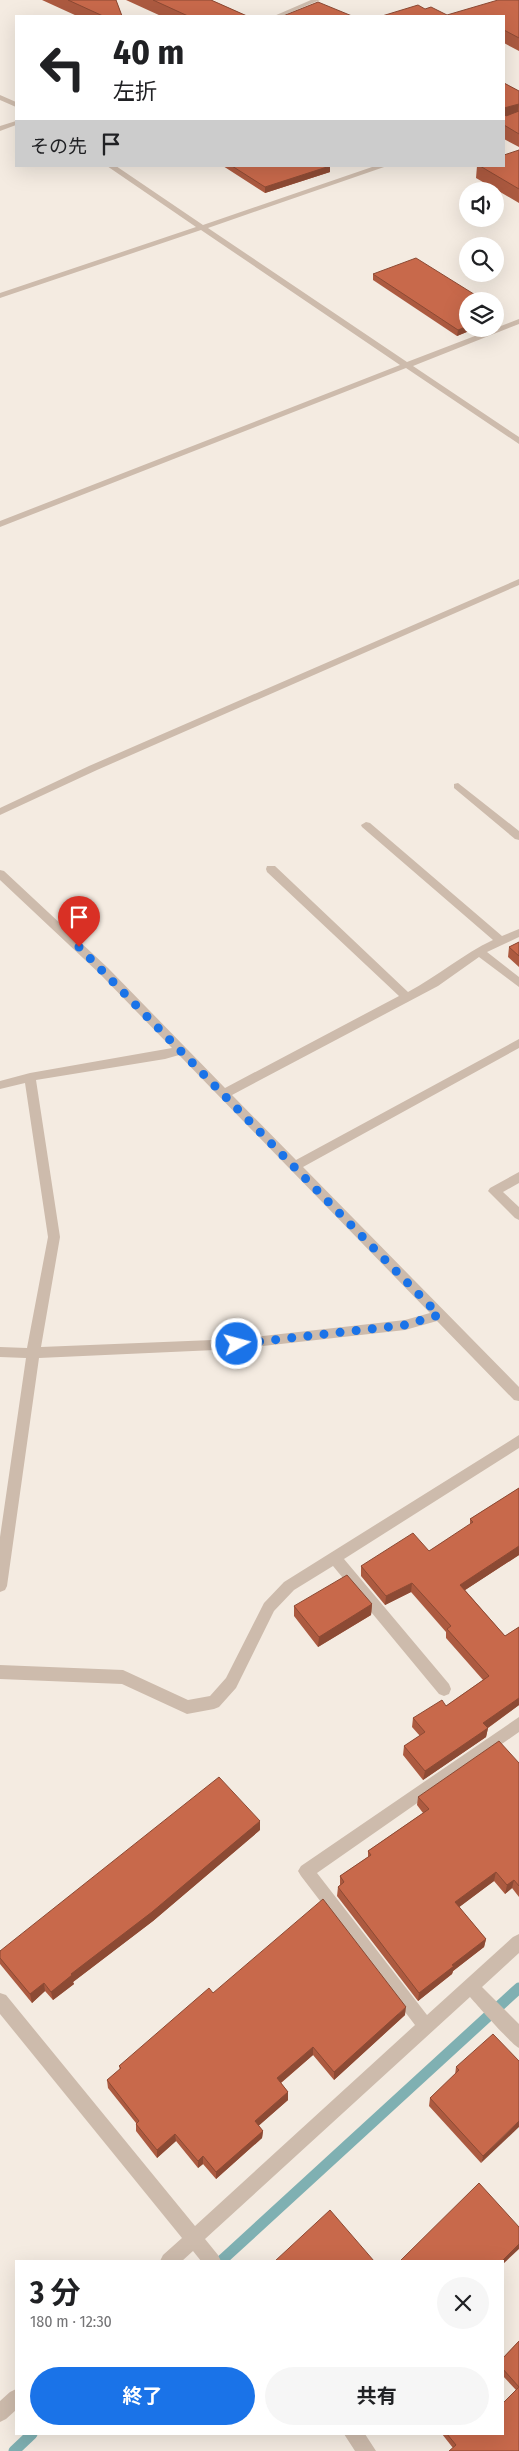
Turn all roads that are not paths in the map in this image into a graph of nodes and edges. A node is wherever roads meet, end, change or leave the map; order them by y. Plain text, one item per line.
1 (317, 0) edge
2 (280, 15) edge
3 (0, 97) edge
4 (15, 104) edge
5 (15, 123) edge
6 (0, 129) edge
7 (112, 167) edge
8 (380, 167) edge
9 (202, 228) junction
10 (0, 296) edge
11 (519, 321) edge
12 (406, 365) junction
13 (519, 441) edge
14 (0, 524) edge
15 (519, 582) edge
16 (458, 786) dead end
17 (0, 812) edge
18 (366, 824) dead end
19 (519, 837) edge
20 (271, 869) dead end
21 (0, 874) edge
22 (519, 933) edge
23 (501, 941) junction
24 (479, 951) junction
25 (519, 983) edge
26 (407, 997) junction
27 (519, 1043) edge
28 (180, 1050) junction
29 (30, 1077) junction
30 (0, 1085) edge
31 (223, 1094) junction
32 (294, 1167) junction
33 (519, 1177) edge
34 (519, 1215) edge
35 (439, 1315) junction
36 (0, 1352) edge
37 (33, 1353) junction
38 (519, 1396) edge
39 (519, 1441) edge
40 (334, 1558) junction
41 (0, 1586) edge
42 (0, 1672) edge
43 (444, 1689) dead end
44 (519, 1724) edge
45 (519, 1942) edge
46 (470, 1986) junction
47 (0, 2001) edge
48 (426, 2026) junction
49 (519, 2040) edge
50 (194, 2239) junction
51 (170, 2260) edge
52 (211, 2260) edge
53 (15, 2399) edge
54 (0, 2413) edge
55 (354, 2435) edge
56 (367, 2451) edge

1 - 2 street
3 - 4 street
5 - 6 street
7 - 9 street
8 - 9 street
9 - 10 street
9 - 12 street
11 - 12 street
12 - 13 street
12 - 14 street
15 - 17 street
16 - 19 street
18 - 23 street
20 - 26 street
21 - 28 street
22 - 23 street
23 - 24 street
24 - 25 street
24 - 26 street
26 - 31 street
27 - 32 street
28 - 29 street
28 - 31 street
29 - 30 street
29 - 37 street
31 - 32 street
32 - 35 street
33 - 34 street
35 - 37 street
35 - 38 street
36 - 37 street
37 - 41 street
39 - 40 street
40 - 42 street
40 - 43 street
44 - 48 street
45 - 46 street
46 - 48 street
46 - 49 street
47 - 50 street
48 - 50 street
50 - 51 street
50 - 52 street
53 - 54 street
55 - 56 street

